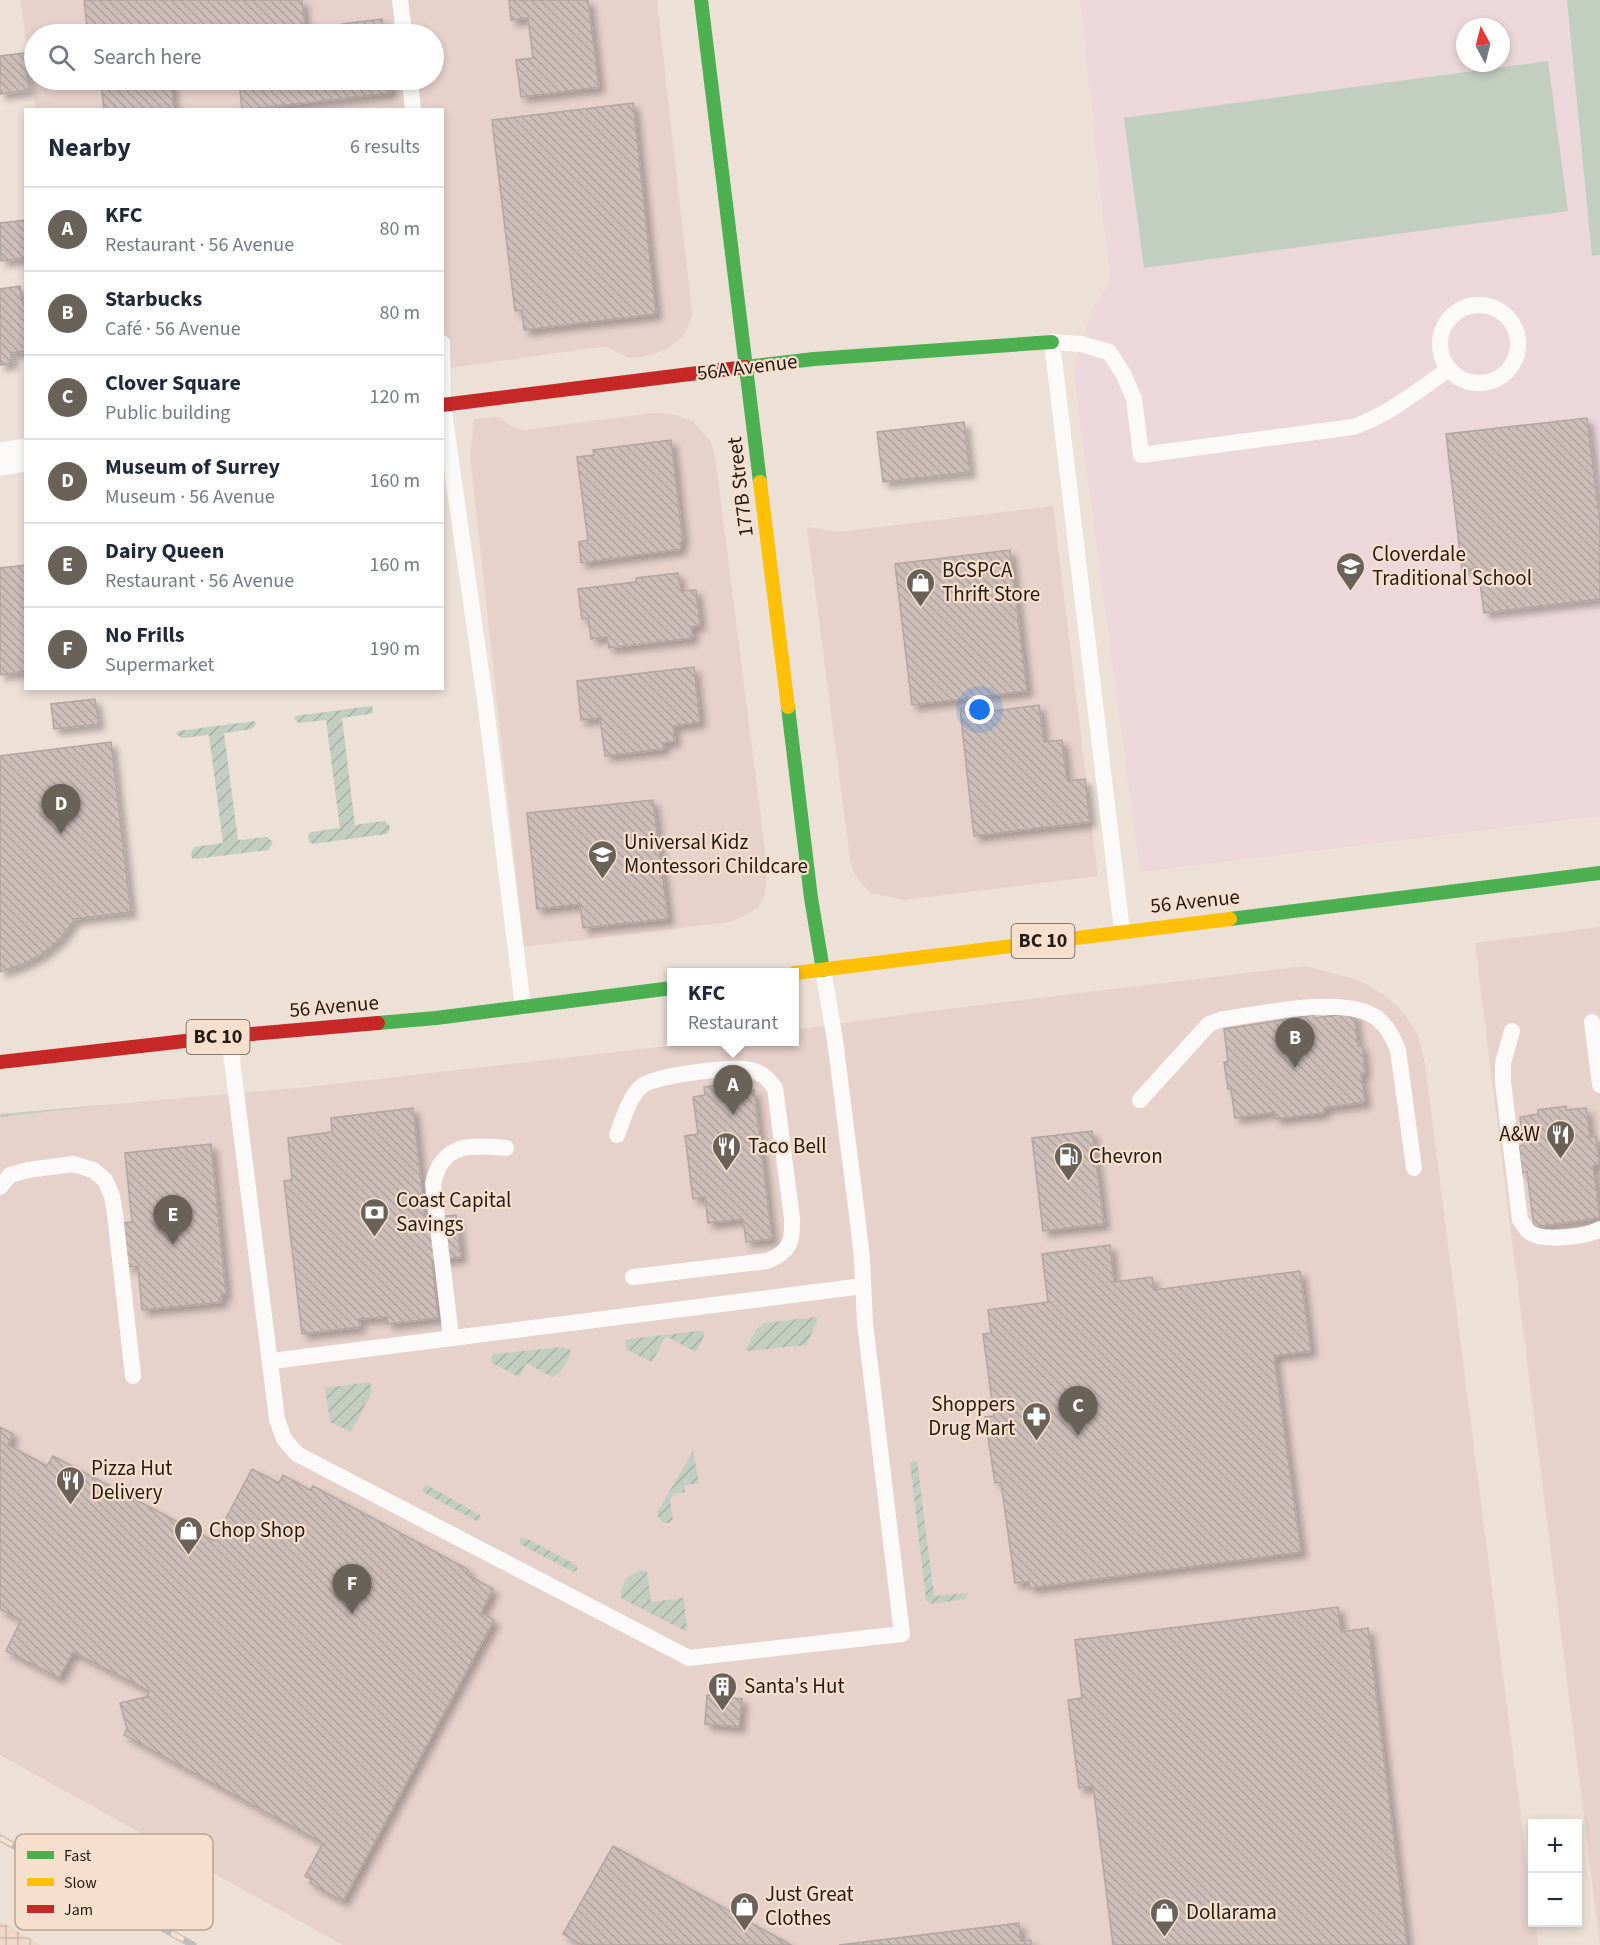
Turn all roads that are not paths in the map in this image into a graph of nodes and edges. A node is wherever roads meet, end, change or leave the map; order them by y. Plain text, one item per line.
1 (400, 0) edge
2 (701, 0) edge
3 (403, 24) edge
4 (411, 90) edge
5 (413, 108) edge
6 (1052, 342) junction
7 (747, 367) junction
8 (1449, 369) junction
9 (444, 405) edge
10 (444, 412) edge
11 (24, 455) edge
12 (0, 459) edge
13 (1600, 873) edge
14 (1122, 931) junction
15 (823, 970) junction
16 (799, 973) edge
17 (667, 989) edge
18 (523, 1007) junction
19 (1592, 1022) dead end
20 (1512, 1031) dead end
21 (229, 1036) junction
22 (0, 1062) edge
23 (1600, 1085) edge
24 (1140, 1100) dead end
25 (617, 1135) dead end
26 (506, 1148) dead end
27 (1414, 1168) dead end
28 (0, 1187) edge
29 (1600, 1229) edge
30 (633, 1277) dead end
31 (863, 1286) junction
32 (451, 1337) junction
33 (272, 1361) junction
34 (133, 1376) dead end

1 - 3 lane
2 - 7 main road, 177B Street
4 - 5 lane
6 - 7 main road, 56A Avenue
6 - 8 lane
6 - 14 lane
7 - 9 main road, 56A Avenue
7 - 15 main road, 177B Street
8 - 8 lane
10 - 18 lane
11 - 12 street
13 - 14 main road, 56 Avenue / BC 10
14 - 15 main road, 56 Avenue / BC 10
15 - 16 main road, 56 Avenue / BC 10
15 - 31 lane
17 - 18 main road, 56 Avenue / BC 10
18 - 21 main road, 56 Avenue / BC 10
19 - 23 lane
20 - 29 lane
21 - 22 main road, 56 Avenue / BC 10
21 - 33 lane
24 - 27 lane
25 - 30 lane
26 - 32 lane
28 - 34 lane
31 - 32 lane
31 - 33 lane
32 - 33 lane

